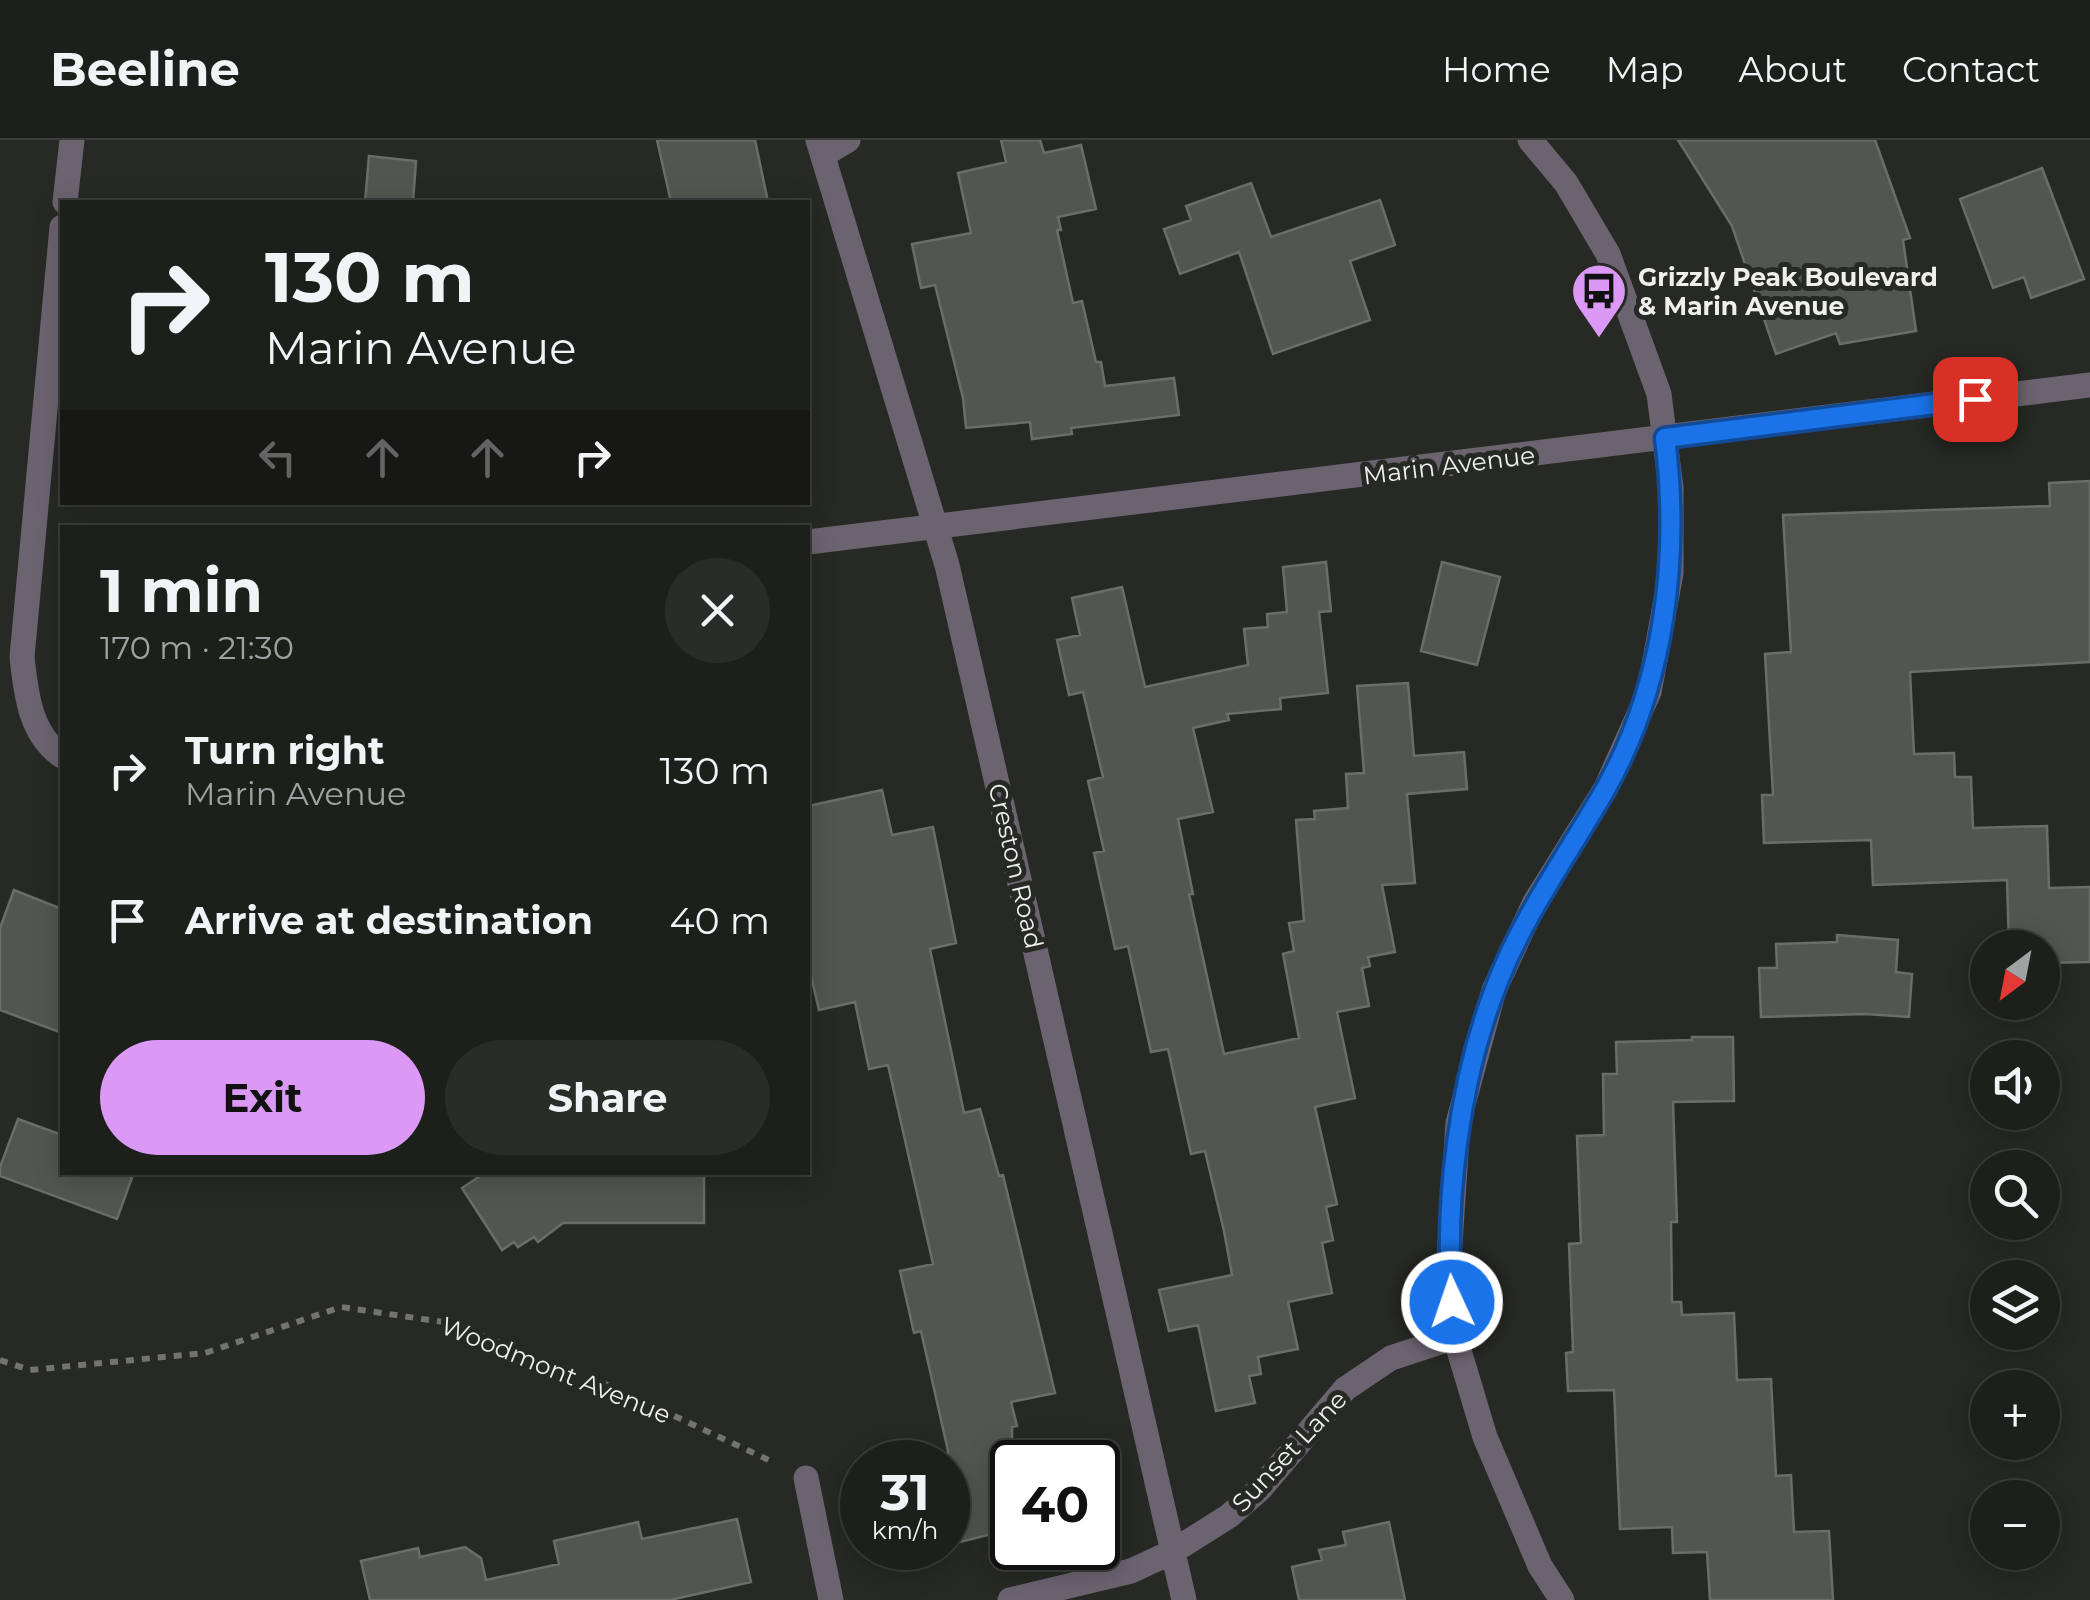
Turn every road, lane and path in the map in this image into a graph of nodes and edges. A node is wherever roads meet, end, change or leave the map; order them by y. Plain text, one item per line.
1 (72, 140) edge
2 (848, 140) edge
3 (1530, 140) edge
4 (820, 148) edge
5 (65, 200) edge
6 (60, 248) edge
7 (2090, 384) edge
8 (1665, 438) junction
9 (936, 528) junction
10 (810, 542) edge
11 (56, 752) edge
12 (1455, 1337) junction
13 (0, 1360) edge
14 (806, 1478) joint
15 (1172, 1552) junction
16 (831, 1600) edge
17 (1010, 1600) edge
18 (1184, 1600) edge
19 (1562, 1600) edge

1 - 5 street
2 - 4 street
3 - 8 street
4 - 9 street, Creston Road
6 - 11 street
7 - 8 street, Marin Avenue
8 - 9 street, Marin Avenue
8 - 12 street
9 - 10 street, Marin Avenue
9 - 15 street, Creston Road
12 - 15 street, Sunset Lane
12 - 19 street
13 - 14 path, Woodmont Avenue
14 - 16 street
15 - 17 street, Sunset Lane
15 - 18 street, Creston Road

